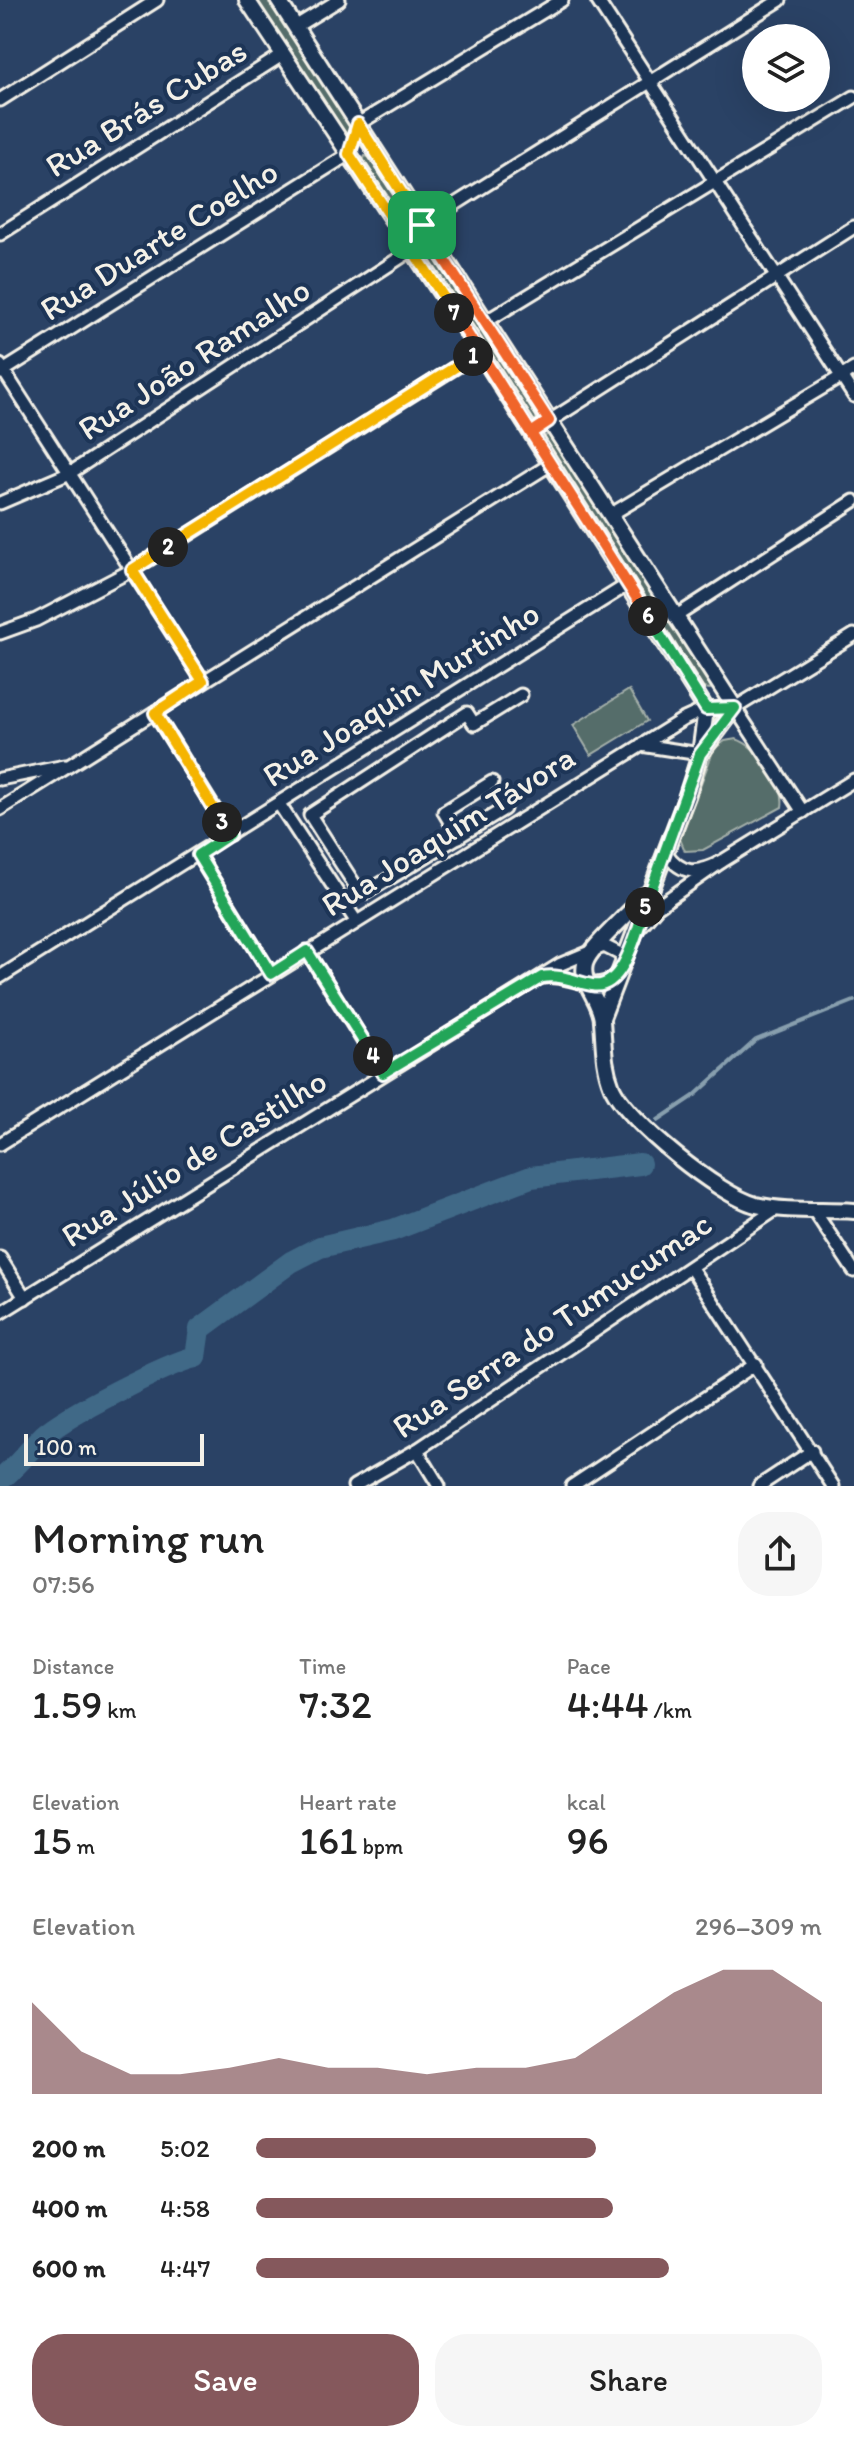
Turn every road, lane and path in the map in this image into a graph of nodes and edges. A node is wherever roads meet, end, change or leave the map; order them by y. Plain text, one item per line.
1 (157, 0) edge
2 (247, 0) edge
3 (278, 0) edge
4 (339, 0) edge
5 (562, 0) edge
6 (597, 0) edge
7 (780, 0) edge
8 (295, 27) junction
9 (282, 55) junction
10 (650, 81) junction
11 (854, 97) edge
12 (0, 100) edge
13 (358, 124) junction
14 (349, 154) junction
15 (716, 184) junction
16 (422, 225) junction
17 (854, 227) edge
18 (0, 234) edge
19 (412, 250) junction
20 (776, 276) junction
21 (485, 322) junction
22 (480, 352) junction
23 (1, 369) edge
24 (854, 369) edge
25 (842, 377) junction
26 (854, 396) edge
27 (549, 421) junction
28 (531, 433) junction
29 (551, 464) junction
30 (70, 473) junction
31 (854, 501) edge
32 (0, 503) edge
33 (610, 515) junction
34 (132, 570) junction
35 (627, 585) junction
36 (675, 617) junction
37 (0, 633) edge
38 (854, 635) edge
39 (203, 681) junction
40 (521, 695) dead end
41 (735, 708) junction
42 (706, 709) junction
43 (155, 713) junction
44 (641, 745) junction
45 (700, 754) junction
46 (73, 764) junction
47 (0, 779) edge
48 (854, 780) edge
49 (492, 782) dead end
50 (279, 804) junction
51 (0, 809) edge
52 (504, 809) dead end
53 (803, 812) junction
54 (230, 834) junction
55 (459, 837) junction
56 (329, 849) junction
57 (666, 853) junction
58 (198, 855) junction
59 (314, 858) junction
60 (721, 862) junction
61 (654, 883) junction
62 (356, 921) junction
63 (636, 930) junction
64 (593, 949) junction
65 (307, 951) junction
66 (622, 968) junction
67 (271, 974) junction
68 (0, 977) edge
69 (542, 977) junction
70 (587, 984) junction
71 (602, 1018) junction
72 (383, 1073) junction
73 (0, 1144) edge
74 (778, 1208) junction
75 (813, 1209) junction
76 (854, 1211) edge
77 (0, 1258) edge
78 (691, 1268) junction
79 (854, 1271) edge
80 (25, 1298) junction
81 (0, 1313) edge
82 (756, 1364) junction
83 (417, 1450) junction
84 (812, 1451) junction
85 (354, 1486) edge
86 (439, 1486) edge
87 (572, 1486) edge
88 (759, 1486) edge
89 (833, 1486) edge

1 - 12 street
2 - 9 street
3 - 8 street
4 - 8 street
5 - 13 street
6 - 10 street
7 - 10 street
8 - 13 street
9 - 14 street
9 - 18 street, Rua Brás Cubas
10 - 15 street
10 - 16 street
11 - 15 street
13 - 14 street
13 - 16 street
14 - 19 street
14 - 23 street, Rua Duarte Coelho
15 - 20 street
15 - 21 street
16 - 21 street
17 - 20 street
19 - 22 street
19 - 30 street, Rua João Ramalho
20 - 25 street
20 - 27 street
21 - 27 street
22 - 28 street
22 - 34 street
23 - 30 street
24 - 25 street
25 - 26 street
25 - 33 street
27 - 28 street
27 - 33 street
28 - 29 street
29 - 35 street
29 - 39 street
30 - 32 street, Rua João Ramalho
30 - 34 street
31 - 36 street
33 - 36 street
34 - 37 street
34 - 39 street
35 - 42 street
35 - 50 street, Rua Joaquin Murtinho
36 - 41 street
38 - 41 street
39 - 43 street
40 - 56 street
41 - 42 street, Rua Joaquim Távora
41 - 45 street
41 - 53 street
42 - 44 street, Rua Joaquim Távora
42 - 45 street
43 - 46 street
43 - 54 street
44 - 45 street
44 - 62 street, Rua Joaquim Távora
45 - 57 street
46 - 47 street
46 - 51 street
48 - 53 street
49 - 55 street
50 - 54 street, Rua Joaquin Murtinho
50 - 59 street
52 - 55 street
53 - 60 street
54 - 58 street, Rua Joaquin Murtinho
55 - 56 street
56 - 59 street
57 - 60 street
57 - 61 street
58 - 67 street
58 - 68 street, Rua Joaquin Murtinho
59 - 62 street
60 - 63 street
61 - 63 street
61 - 64 street
62 - 65 street, Rua Joaquim Távora
63 - 66 street
64 - 66 street
64 - 69 street, Rua Júlio de Castilho
64 - 70 street
65 - 67 street, Rua Joaquim Távora
65 - 72 street
66 - 70 street
66 - 71 street
67 - 73 street, Rua Joaquim Távora
69 - 70 street
69 - 72 street, Rua Júlio de Castilho
70 - 71 street
71 - 74 street
72 - 80 street, Rua Júlio de Castilho
74 - 75 street
74 - 78 street, Rua Serra do Tumucumac
75 - 76 street
75 - 79 street
77 - 80 street
78 - 82 street
78 - 83 street, Rua Serra do Tumucumac
80 - 81 street, Rua Júlio de Castilho
82 - 84 street
82 - 87 street
83 - 85 street, Rua Serra do Tumucumac
83 - 86 street
84 - 88 street
84 - 89 street

